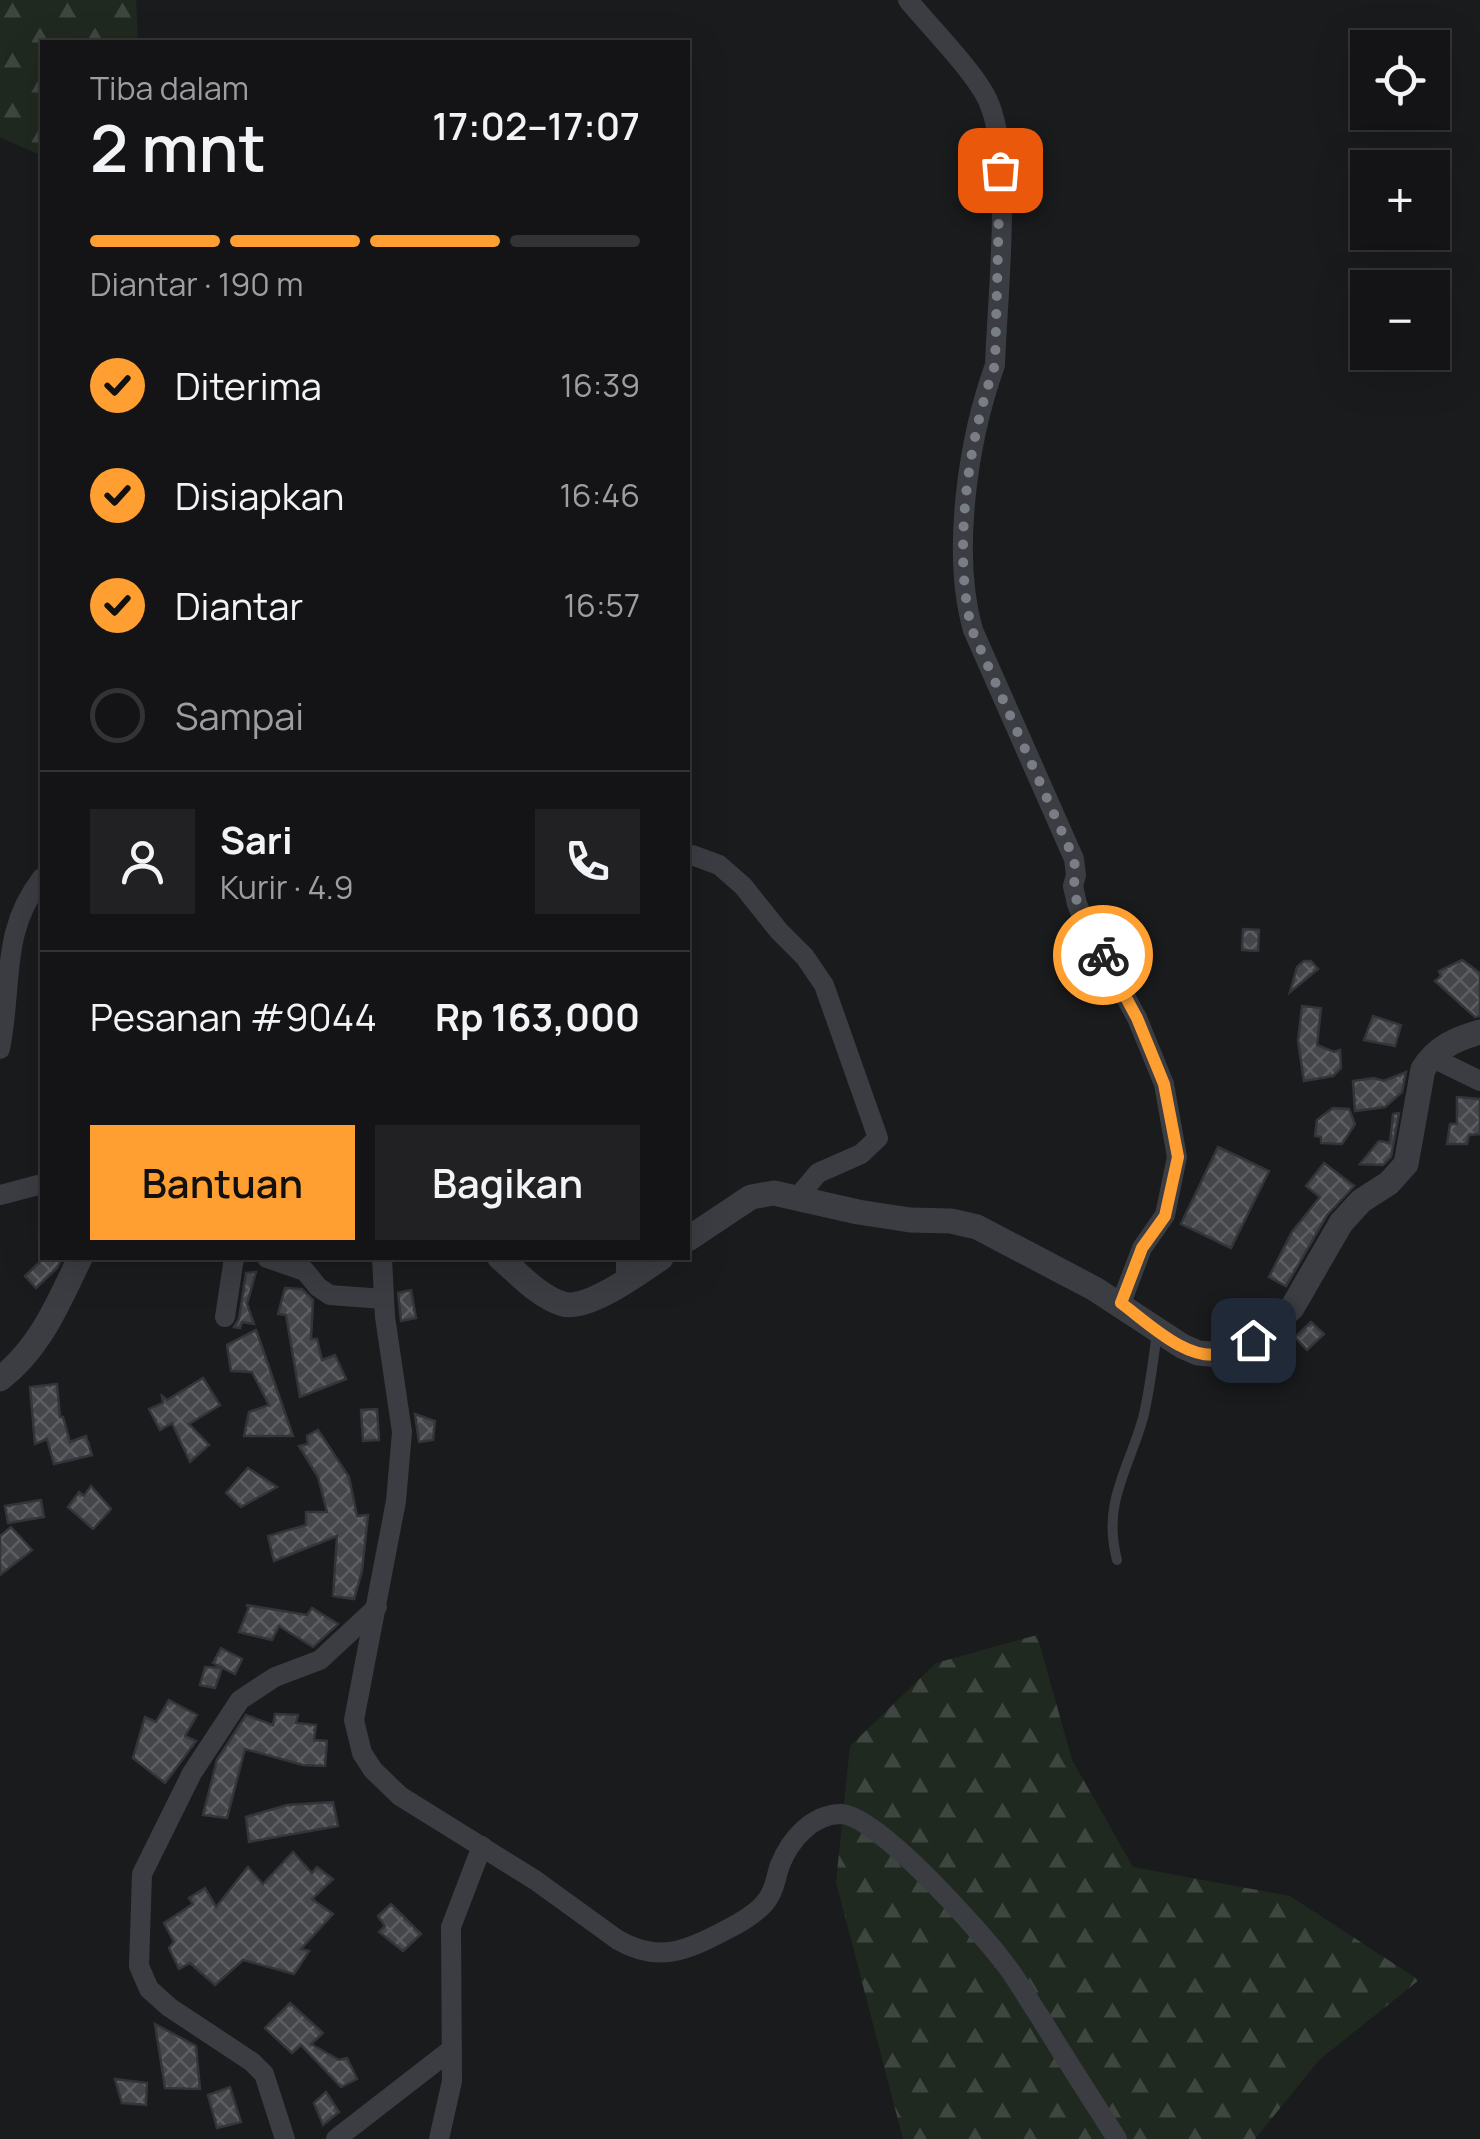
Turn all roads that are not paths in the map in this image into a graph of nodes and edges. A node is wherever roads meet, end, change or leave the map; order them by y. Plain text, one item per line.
1 (908, 0) edge
2 (690, 856) edge
3 (40, 880) edge
4 (1480, 1032) edge
5 (0, 1049) edge
6 (1431, 1057) junction
7 (1480, 1081) edge
8 (40, 1184) edge
9 (0, 1194) edge
10 (797, 1198) junction
11 (690, 1238) edge
12 (79, 1260) edge
13 (234, 1260) edge
14 (274, 1260) edge
15 (382, 1260) edge
16 (502, 1260) edge
17 (655, 1260) edge
18 (626, 1269) edge
19 (383, 1299) junction
20 (1121, 1303) junction
21 (225, 1317) dead end
22 (1158, 1330) junction
23 (0, 1379) edge
24 (1117, 1560) dead end
25 (377, 1606) junction
26 (482, 1846) junction
27 (452, 2049) junction
28 (286, 2139) edge
29 (336, 2139) edge
30 (440, 2139) edge
31 (1117, 2139) edge

1 - 20 street
2 - 10 street
3 - 5 street
4 - 6 street
6 - 7 street
6 - 22 street
8 - 9 street
10 - 11 street
10 - 20 street
12 - 23 street
13 - 21 street
14 - 19 street
15 - 19 street
16 - 18 street
17 - 18 street
19 - 25 street
20 - 22 street
22 - 24 lane
25 - 26 street
25 - 28 street
26 - 27 street
26 - 31 street
27 - 29 street
27 - 30 street

